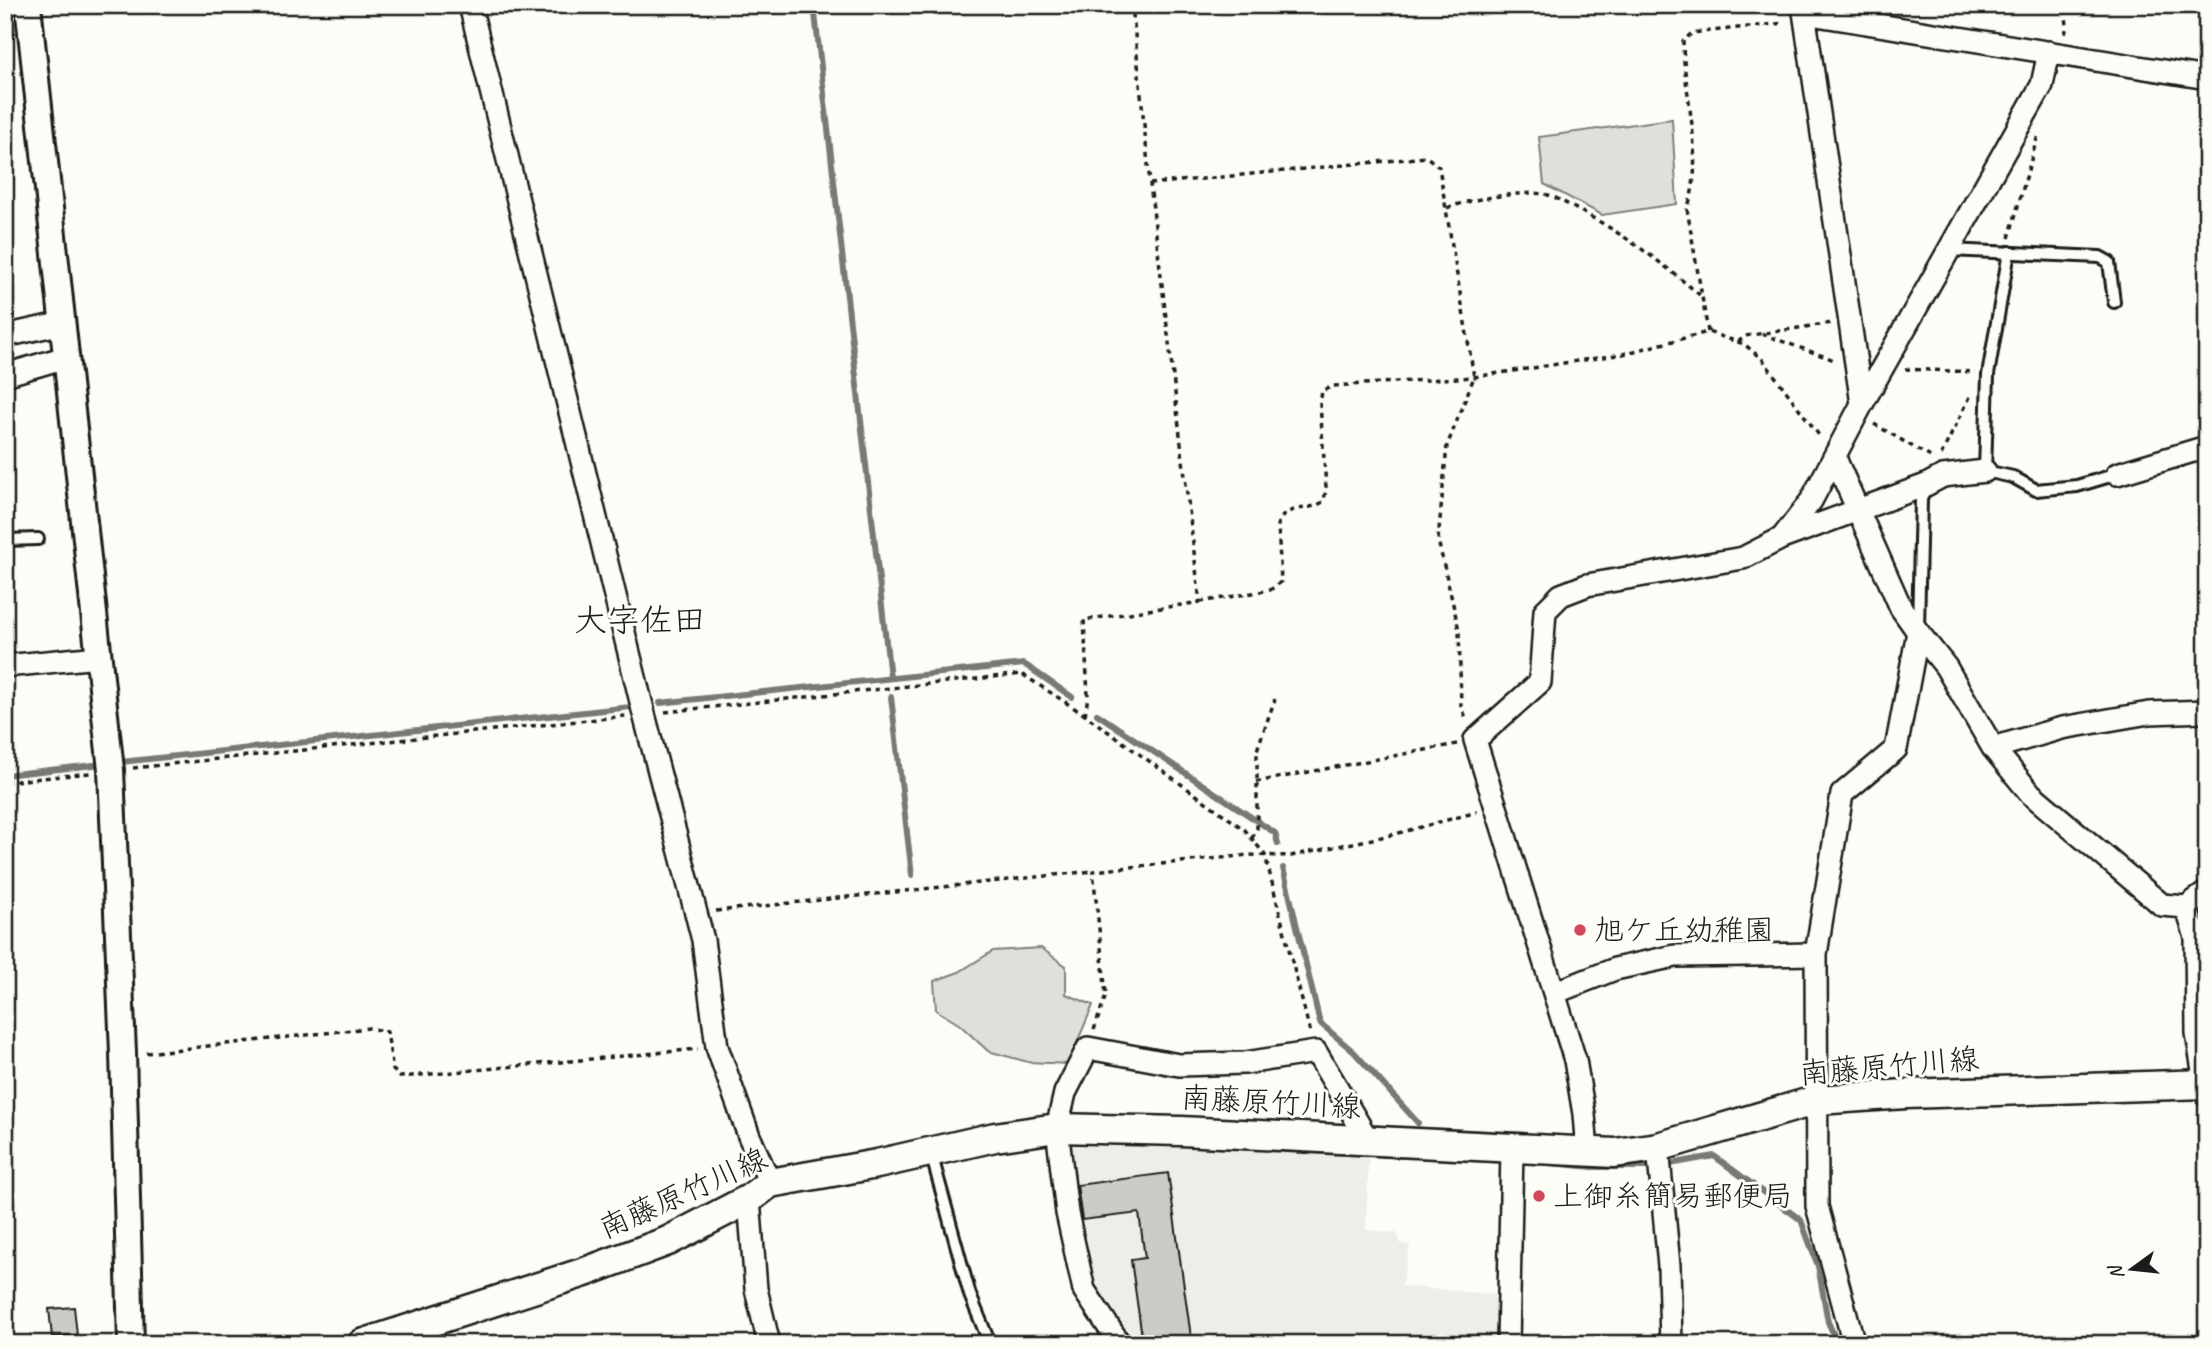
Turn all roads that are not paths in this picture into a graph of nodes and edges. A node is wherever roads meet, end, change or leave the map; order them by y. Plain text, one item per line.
1 (28, 5) edge
2 (470, 5) edge
3 (1804, 13) edge
4 (2054, 52) junction
5 (2207, 78) edge
6 (1949, 250) junction
7 (2009, 252) junction
8 (2114, 302) dead end
9 (63, 323) junction
10 (5, 336) edge
11 (66, 357) junction
12 (5, 374) edge
13 (1860, 409) junction
14 (2206, 452) edge
15 (1835, 458) junction
16 (1985, 471) junction
17 (2117, 474) joint
18 (1926, 485) junction
19 (1859, 510) junction
20 (1782, 538) junction
21 (38, 539) dead end
22 (5, 540) edge
23 (1918, 632) junction
24 (99, 657) junction
25 (5, 666) edge
26 (2207, 711) edge
27 (1993, 748) junction
28 (2207, 892) edge
29 (2186, 907) junction
30 (1816, 954) junction
31 (1554, 993) junction
32 (2206, 1088) edge
33 (1817, 1100) junction
34 (1057, 1128) junction
35 (1368, 1140) junction
36 (1658, 1147) junction
37 (1512, 1149) junction
38 (1587, 1152) junction
39 (931, 1153) junction
40 (760, 1191) junction
41 (131, 1344) edge
42 (362, 1344) edge
43 (769, 1344) edge
44 (990, 1344) edge
45 (1120, 1344) edge
46 (1508, 1344) edge
47 (1671, 1344) edge
48 (1854, 1344) edge

1 - 9 street
2 - 40 street
3 - 4 street
3 - 13 street
4 - 5 street
4 - 6 street
6 - 7 lane
6 - 13 street
7 - 8 lane
7 - 16 lane
9 - 10 street
9 - 11 street
11 - 12 street
11 - 24 street
13 - 15 street
14 - 17 street
15 - 19 street
15 - 20 street
16 - 17 lane
16 - 18 street
18 - 19 street
18 - 23 lane
19 - 20 street
19 - 23 street
20 - 31 street
21 - 22 lane
23 - 27 street
23 - 30 street
24 - 25 street
24 - 41 street
26 - 27 street
27 - 29 street
28 - 29 street
29 - 32 street
30 - 31 street
30 - 33 street
31 - 38 street
32 - 33 main road, 南藤原竹川線
33 - 36 main road, 南藤原竹川線
33 - 48 street
34 - 35 main road, 南藤原竹川線
34 - 35 street
34 - 39 main road, 南藤原竹川線
34 - 45 street
35 - 37 main road, 南藤原竹川線
36 - 38 main road, 南藤原竹川線
36 - 47 street
37 - 38 main road, 南藤原竹川線
37 - 46 street
39 - 40 main road, 南藤原竹川線
39 - 44 lane
40 - 42 main road, 南藤原竹川線
40 - 43 street

